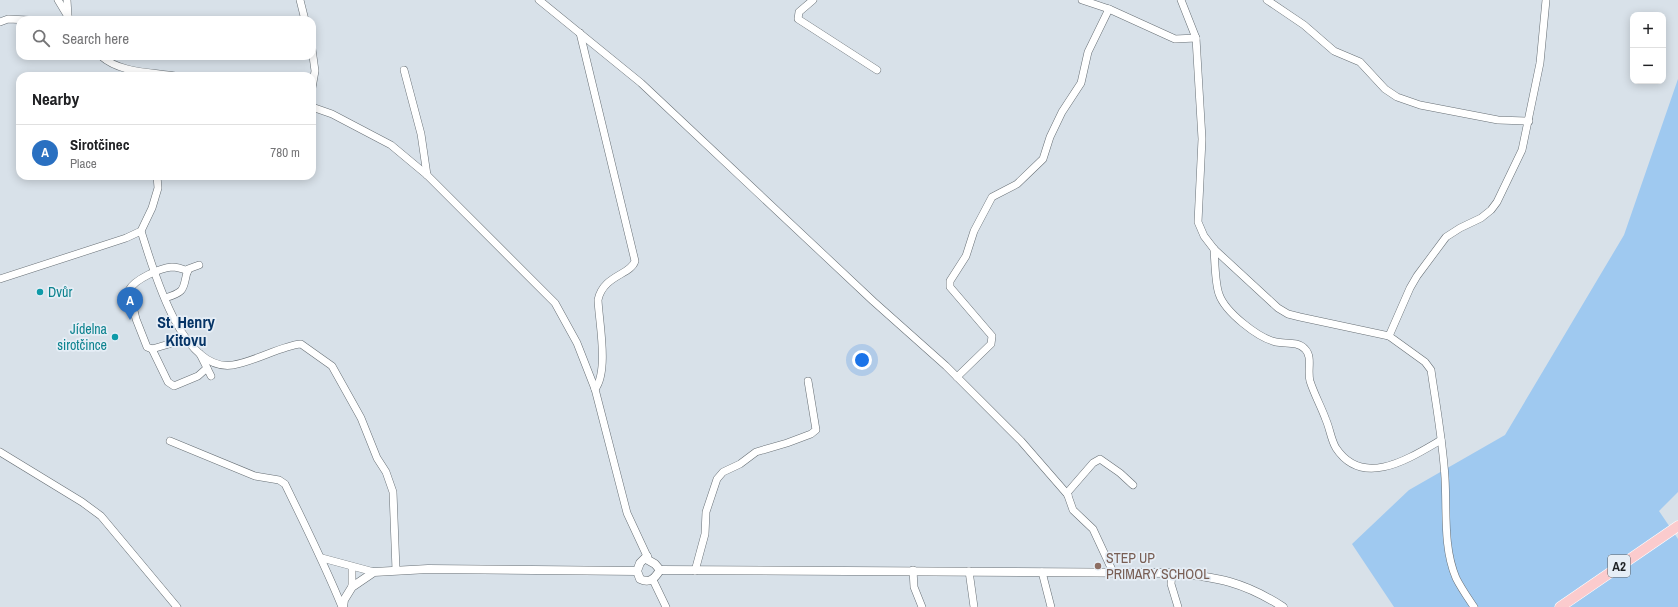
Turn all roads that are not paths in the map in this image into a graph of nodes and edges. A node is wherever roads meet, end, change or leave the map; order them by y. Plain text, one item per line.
1 (58, 0) edge
2 (67, 0) edge
3 (300, 0) edge
4 (538, 0) edge
5 (813, 0) edge
6 (1082, 0) edge
7 (1181, 0) edge
8 (1267, 0) edge
9 (1544, 2) edge
10 (1109, 9) junction
11 (67, 16) edge
12 (69, 16) edge
13 (304, 16) edge
14 (16, 19) edge
15 (0, 22) edge
16 (580, 33) junction
17 (1196, 38) junction
18 (106, 60) edge
19 (314, 60) edge
20 (124, 68) junction
21 (404, 70) dead end
22 (877, 70) dead end
23 (125, 72) edge
24 (150, 72) edge
25 (315, 72) edge
26 (316, 108) edge
27 (1529, 121) junction
28 (427, 175) junction
29 (157, 180) edge
30 (141, 231) junction
31 (1214, 249) junction
32 (199, 265) dead end
33 (188, 271) junction
34 (155, 273) junction
35 (0, 279) edge
36 (165, 298) junction
37 (1390, 336) junction
38 (186, 339) junction
39 (152, 349) junction
40 (199, 352) junction
41 (207, 368) junction
42 (211, 376) dead end
43 (957, 377) junction
44 (808, 381) dead end
45 (595, 389) junction
46 (1441, 440) junction
47 (170, 442) dead end
48 (0, 452) edge
49 (1133, 486) dead end
50 (1068, 495) junction
51 (1678, 526) edge
52 (647, 556) junction
53 (322, 558) junction
54 (352, 567) junction
55 (396, 570) junction
56 (660, 570) junction
57 (913, 570) junction
58 (637, 571) junction
59 (695, 571) junction
60 (969, 571) junction
61 (374, 572) junction
62 (1042, 572) junction
63 (1113, 572) junction
64 (1172, 573) junction
65 (653, 580) junction
66 (352, 587) junction
67 (177, 607) edge
68 (343, 607) edge
69 (666, 607) edge
70 (922, 607) edge
71 (974, 607) edge
72 (1051, 607) edge
73 (1178, 607) edge
74 (1283, 607) edge
75 (1474, 607) edge
76 (1560, 607) edge

1 - 11 street
2 - 12 street
3 - 13 street
4 - 16 street
5 - 22 street
6 - 10 street
7 - 17 street
8 - 27 street
9 - 27 street
10 - 17 street
10 - 43 street
14 - 15 street
16 - 43 street
16 - 45 street
17 - 31 street
18 - 20 street
19 - 25 street
20 - 23 street
20 - 24 street
21 - 28 street
26 - 28 street
27 - 37 street
28 - 45 street
29 - 30 street
30 - 34 street
30 - 35 street
31 - 37 street
31 - 46 street
32 - 33 street
33 - 34 street
33 - 36 street
34 - 36 street
34 - 39 street
36 - 38 street
37 - 46 street
38 - 39 street
38 - 40 street
39 - 41 street
40 - 41 street
40 - 55 street
41 - 42 street
43 - 50 street
44 - 59 street
45 - 52 street
46 - 75 street
47 - 53 street
48 - 67 street
49 - 50 street
50 - 63 street
51 - 76 main road, A2
52 - 56 street
52 - 58 street
53 - 54 street
53 - 68 street
54 - 61 street
54 - 66 street
55 - 58 street
55 - 61 street
56 - 59 street
56 - 65 street
57 - 59 street
57 - 60 street
57 - 70 street
58 - 65 street
60 - 62 street
60 - 71 street
61 - 66 street
62 - 63 street
62 - 72 street
63 - 64 street
64 - 73 street
64 - 74 street
65 - 69 street
66 - 68 street

